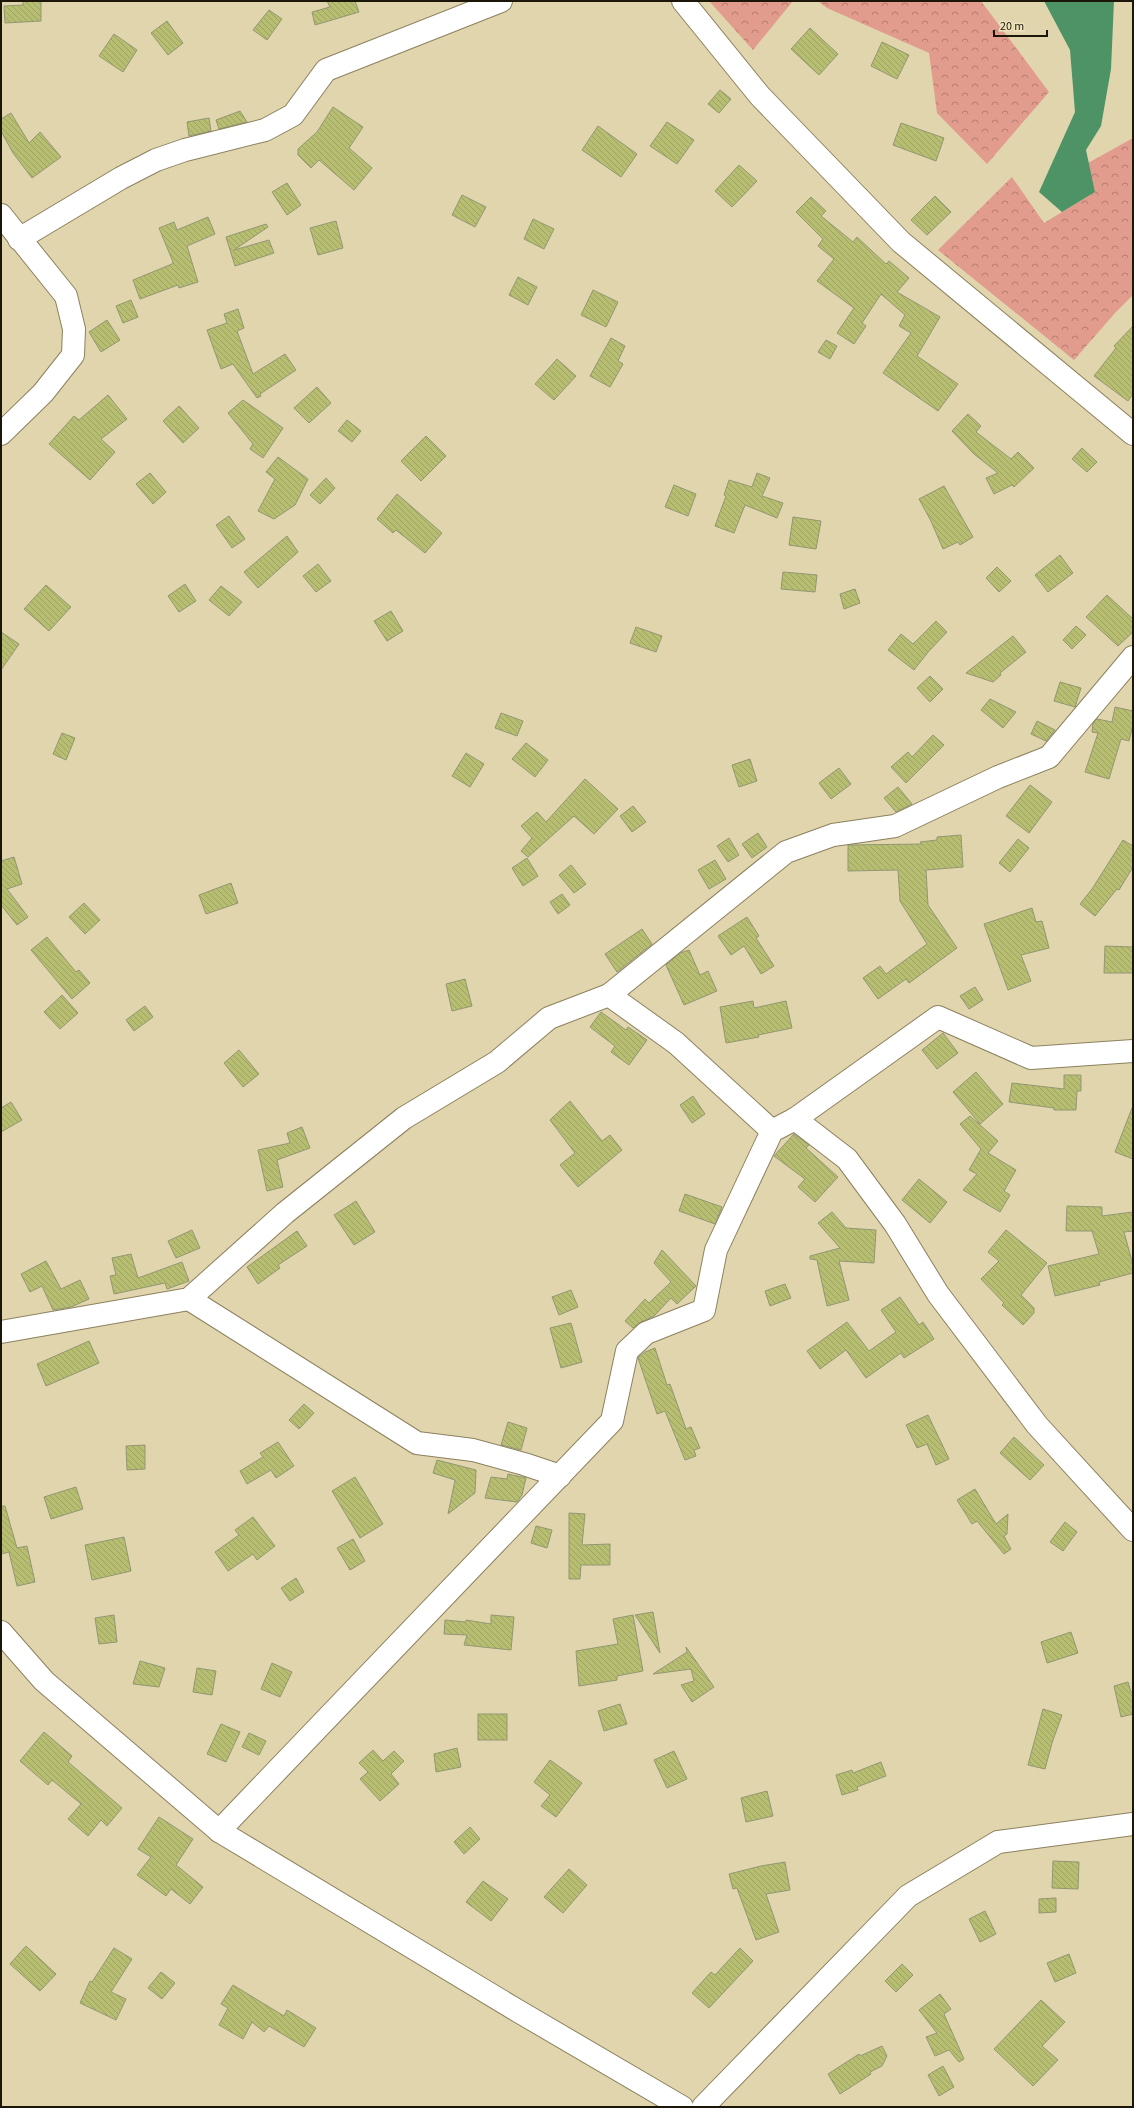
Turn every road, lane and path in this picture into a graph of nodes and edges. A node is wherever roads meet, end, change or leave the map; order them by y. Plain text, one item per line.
1 (501, 1) edge
2 (683, 1) edge
3 (1, 215) edge
4 (19, 238) junction
5 (1, 434) edge
6 (1133, 434) edge
7 (1133, 657) edge
8 (609, 995) junction
9 (1133, 1051) edge
10 (795, 1119) junction
11 (772, 1131) junction
12 (188, 1299) junction
13 (1, 1332) edge
14 (560, 1476) junction
15 (1133, 1530) edge
16 (1, 1632) edge
17 (1133, 1824) edge
18 (219, 1830) junction
19 (682, 2107) edge
20 (703, 2107) edge

1 - 4 street
2 - 6 street
3 - 4 street
4 - 5 street
7 - 8 street
8 - 11 street
8 - 12 street
9 - 10 street
10 - 11 street
10 - 15 street
11 - 14 street
12 - 13 street
12 - 14 street
14 - 18 street
16 - 18 street
17 - 20 street
18 - 19 street

